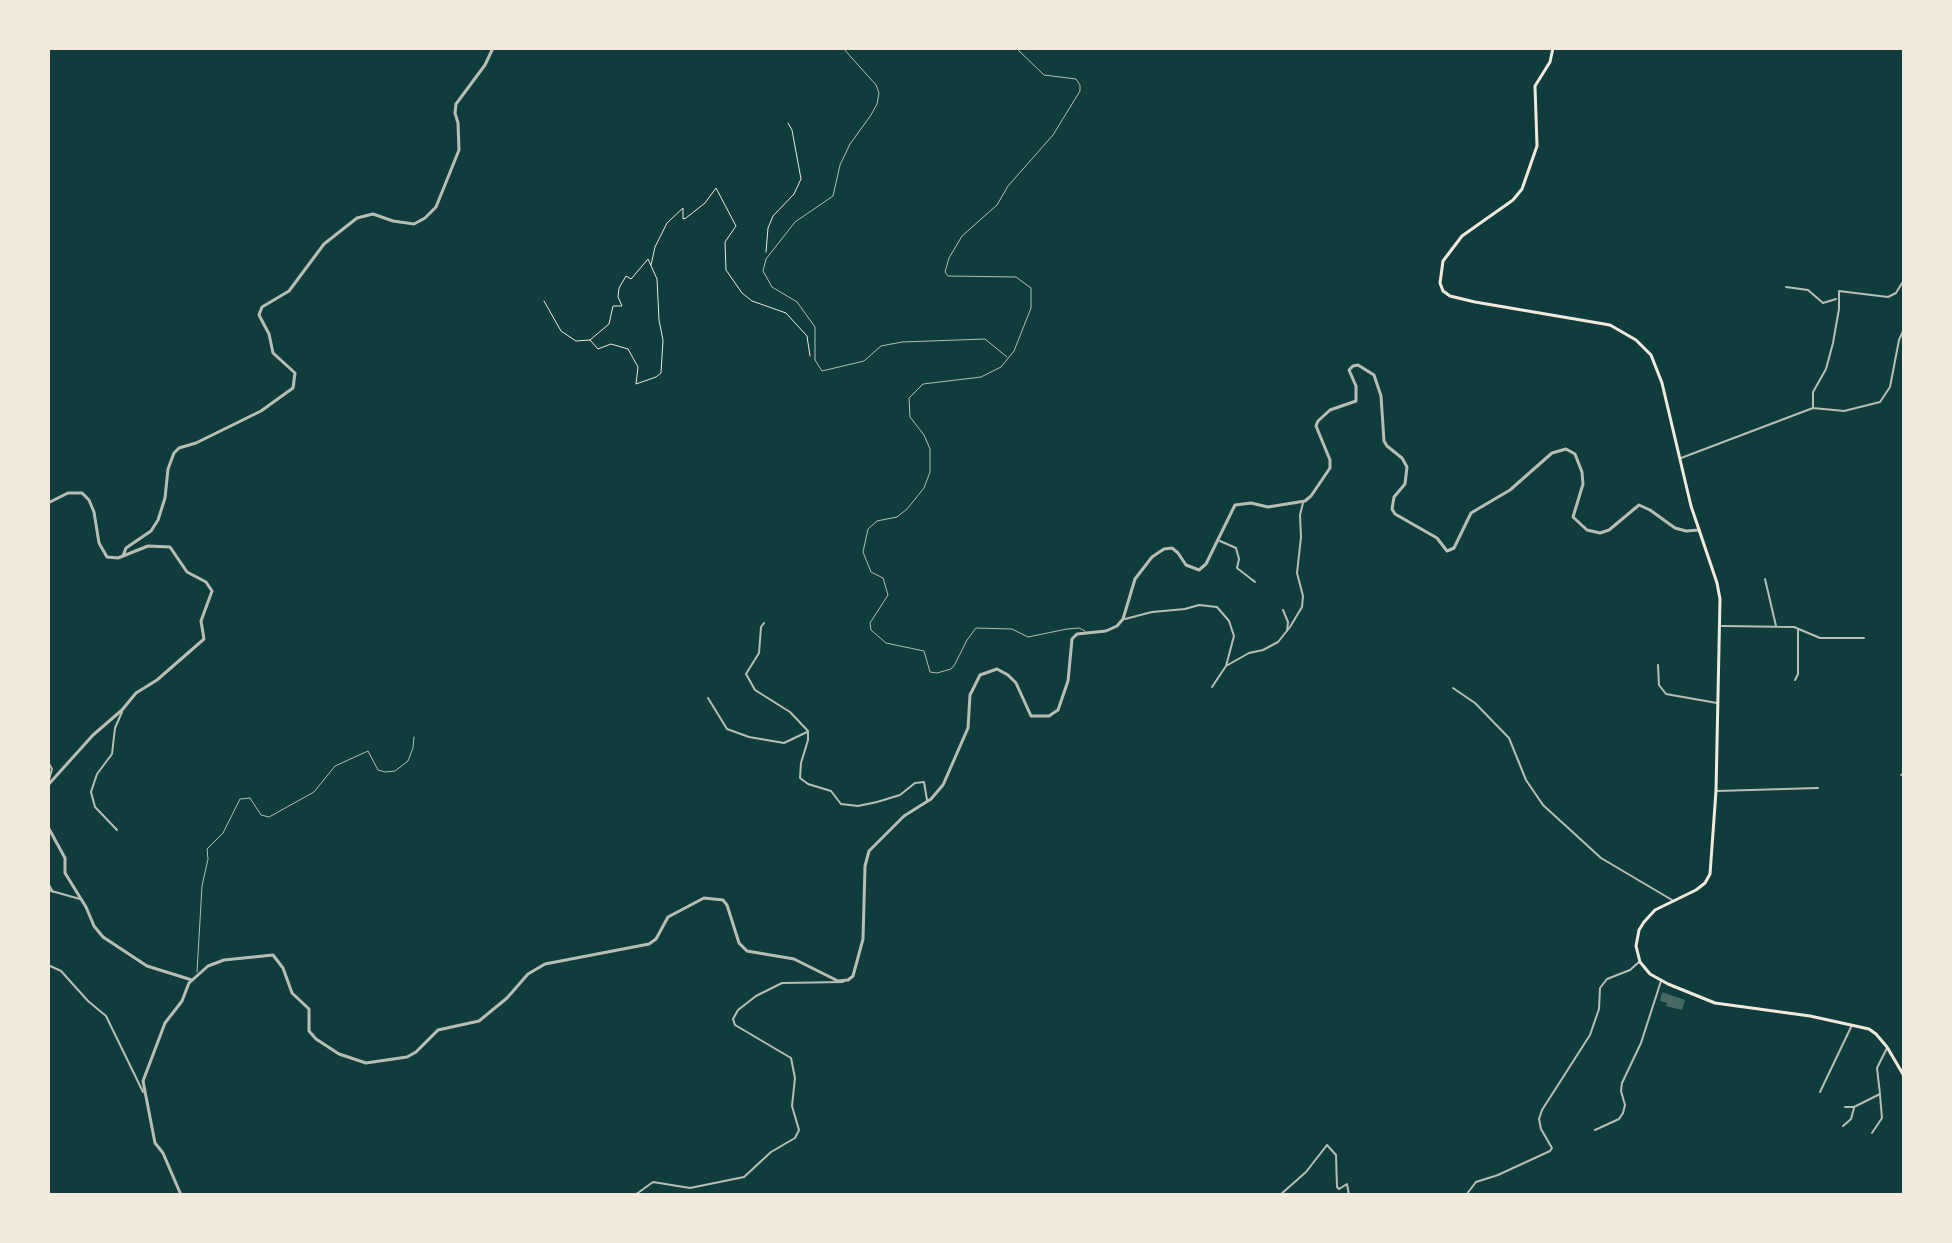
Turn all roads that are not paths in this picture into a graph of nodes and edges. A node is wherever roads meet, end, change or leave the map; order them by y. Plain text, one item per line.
1 (493, 48) edge
2 (843, 48) edge
3 (1016, 48) edge
4 (1553, 48) edge
5 (1902, 283) dead end
6 (1786, 287) dead end
7 (1837, 298) junction
8 (1904, 329) edge
9 (1009, 359) junction
10 (1813, 408) junction
11 (1680, 458) junction
12 (1305, 501) junction
13 (48, 503) edge
14 (1699, 530) junction
15 (1219, 540) junction
16 (123, 556) junction
17 (1765, 579) dead end
18 (1255, 582) dead end
19 (1283, 610) dead end
20 (1123, 619) junction
21 (764, 623) dead end
22 (1720, 626) junction
23 (1776, 627) junction
24 (1798, 628) junction
25 (1088, 632) junction
26 (1287, 632) junction
27 (1864, 638) dead end
28 (1658, 665) dead end
29 (1226, 666) junction
30 (1795, 680) dead end
31 (1212, 687) dead end
32 (1453, 688) dead end
33 (708, 698) dead end
34 (1718, 703) junction
35 (122, 710) junction
36 (808, 731) junction
37 (414, 737) dead end
38 (48, 762) edge
39 (48, 784) edge
40 (1818, 788) dead end
41 (1716, 791) junction
42 (928, 801) junction
43 (48, 827) edge
44 (117, 830) dead end
45 (48, 883) edge
46 (48, 890) edge
47 (54, 893) junction
48 (82, 899) junction
49 (1673, 900) junction
50 (1640, 962) junction
51 (48, 965) edge
52 (197, 975) junction
53 (192, 980) junction
54 (848, 980) junction
55 (1661, 980) junction
56 (1852, 1024) junction
57 (1887, 1047) junction
58 (1904, 1076) edge
59 (143, 1092) junction
60 (1820, 1092) dead end
61 (1880, 1094) junction
62 (1845, 1107) dead end
63 (1854, 1107) junction
64 (1843, 1126) dead end
65 (1595, 1130) dead end
66 (1872, 1133) dead end
67 (1904, 1133) edge
68 (1904, 1159) edge
69 (181, 1195) edge
70 (635, 1195) edge
71 (1280, 1195) edge
72 (1349, 1195) edge
73 (1466, 1195) edge

1 - 16 street
2 - 9 lane
3 - 9 lane
4 - 11 main road
5 - 7 street
6 - 7 street
7 - 10 street
8 - 10 street
9 - 25 lane
10 - 11 street
11 - 14 main road
12 - 14 street
12 - 15 street
12 - 26 street
13 - 16 street
14 - 22 main road
15 - 18 street
15 - 20 street
16 - 35 street
17 - 23 street
19 - 26 street
20 - 25 street
20 - 29 street
21 - 36 street
22 - 23 street
22 - 34 main road
23 - 24 street
24 - 27 street
24 - 30 street
25 - 42 street
26 - 29 street
28 - 34 street
29 - 31 street
32 - 49 street
33 - 36 street
34 - 41 main road
35 - 39 street
35 - 44 street
36 - 42 street
37 - 52 lane
38 - 39 street
40 - 41 street
41 - 49 main road
42 - 54 street
43 - 48 street
45 - 47 street
46 - 47 street
47 - 48 street
48 - 53 street
49 - 50 main road
50 - 55 main road
50 - 73 street
51 - 59 street
52 - 53 street
52 - 54 street
53 - 59 street
54 - 70 street
55 - 56 main road
55 - 65 street
56 - 57 main road
56 - 60 street
57 - 58 main road
57 - 61 street
59 - 69 street
61 - 63 street
61 - 66 street
62 - 63 street
63 - 64 street
67 - 68 main road
71 - 72 street

